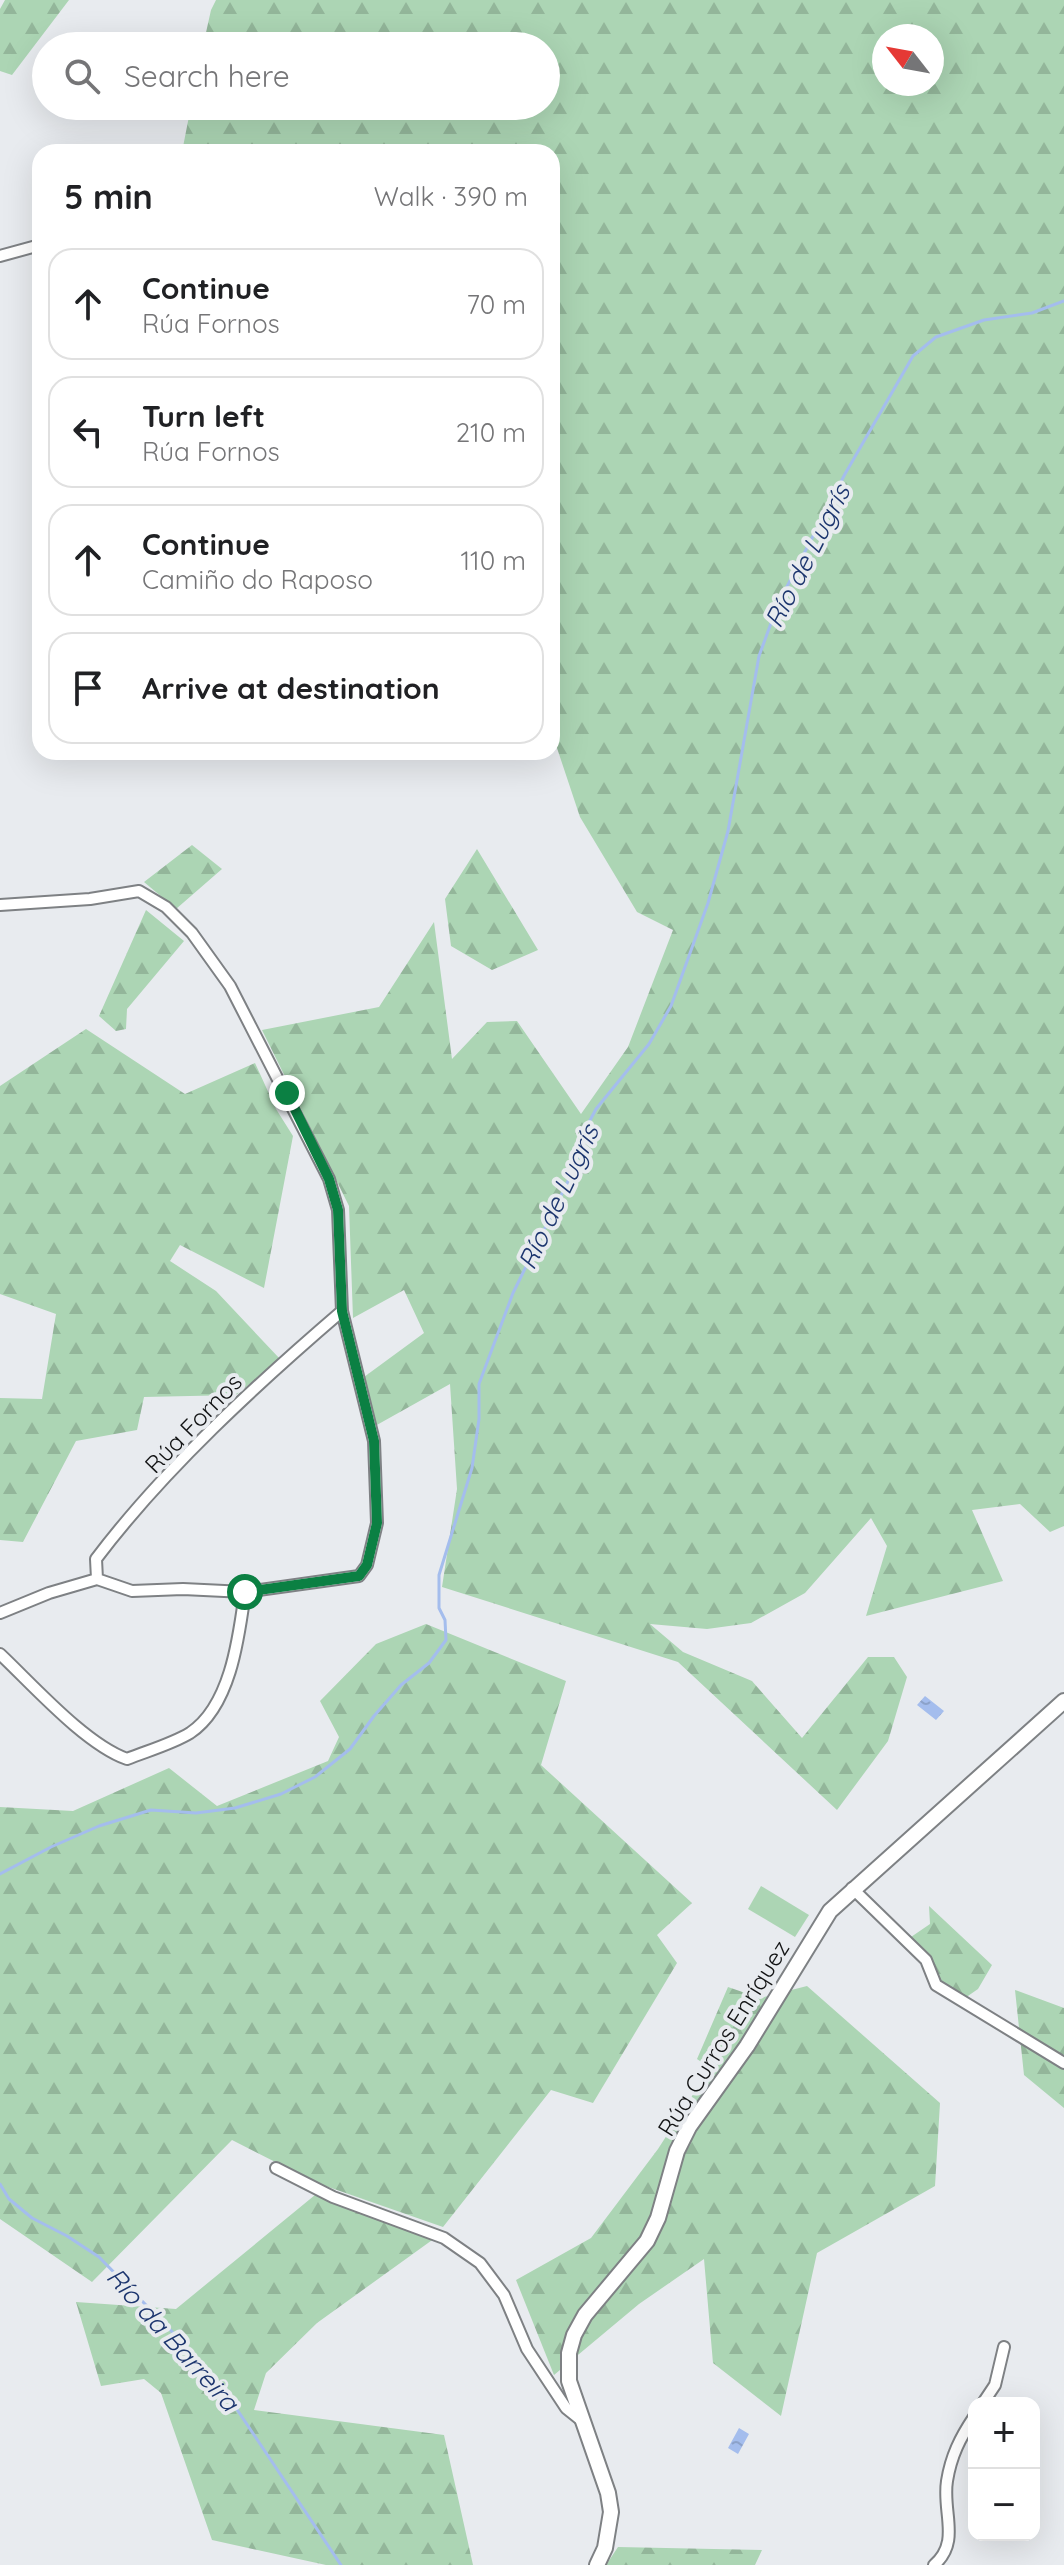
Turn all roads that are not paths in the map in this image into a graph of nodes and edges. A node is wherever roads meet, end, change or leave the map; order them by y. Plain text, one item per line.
1 (32, 247) edge
2 (0, 256) edge
3 (0, 905) edge
4 (342, 1311) junction
5 (97, 1579) junction
6 (245, 1592) junction
7 (0, 1613) edge
8 (0, 1654) edge
9 (1064, 1701) edge
10 (852, 1888) junction
11 (1064, 2063) edge
12 (276, 2168) dead end
13 (1004, 2347) dead end
14 (987, 2397) edge
15 (581, 2420) junction
16 (968, 2426) edge
17 (597, 2565) edge
18 (934, 2565) edge

1 - 2 street
3 - 4 street
4 - 5 street, Rúa Fornos
4 - 6 street
5 - 6 street
5 - 7 street
6 - 8 street
9 - 10 street, Rúa Curros Enríquez
10 - 11 street
10 - 15 street, Rúa Curros Enríquez
12 - 15 street
13 - 14 street
15 - 17 street, Rúa Curros Enríquez
16 - 18 street

